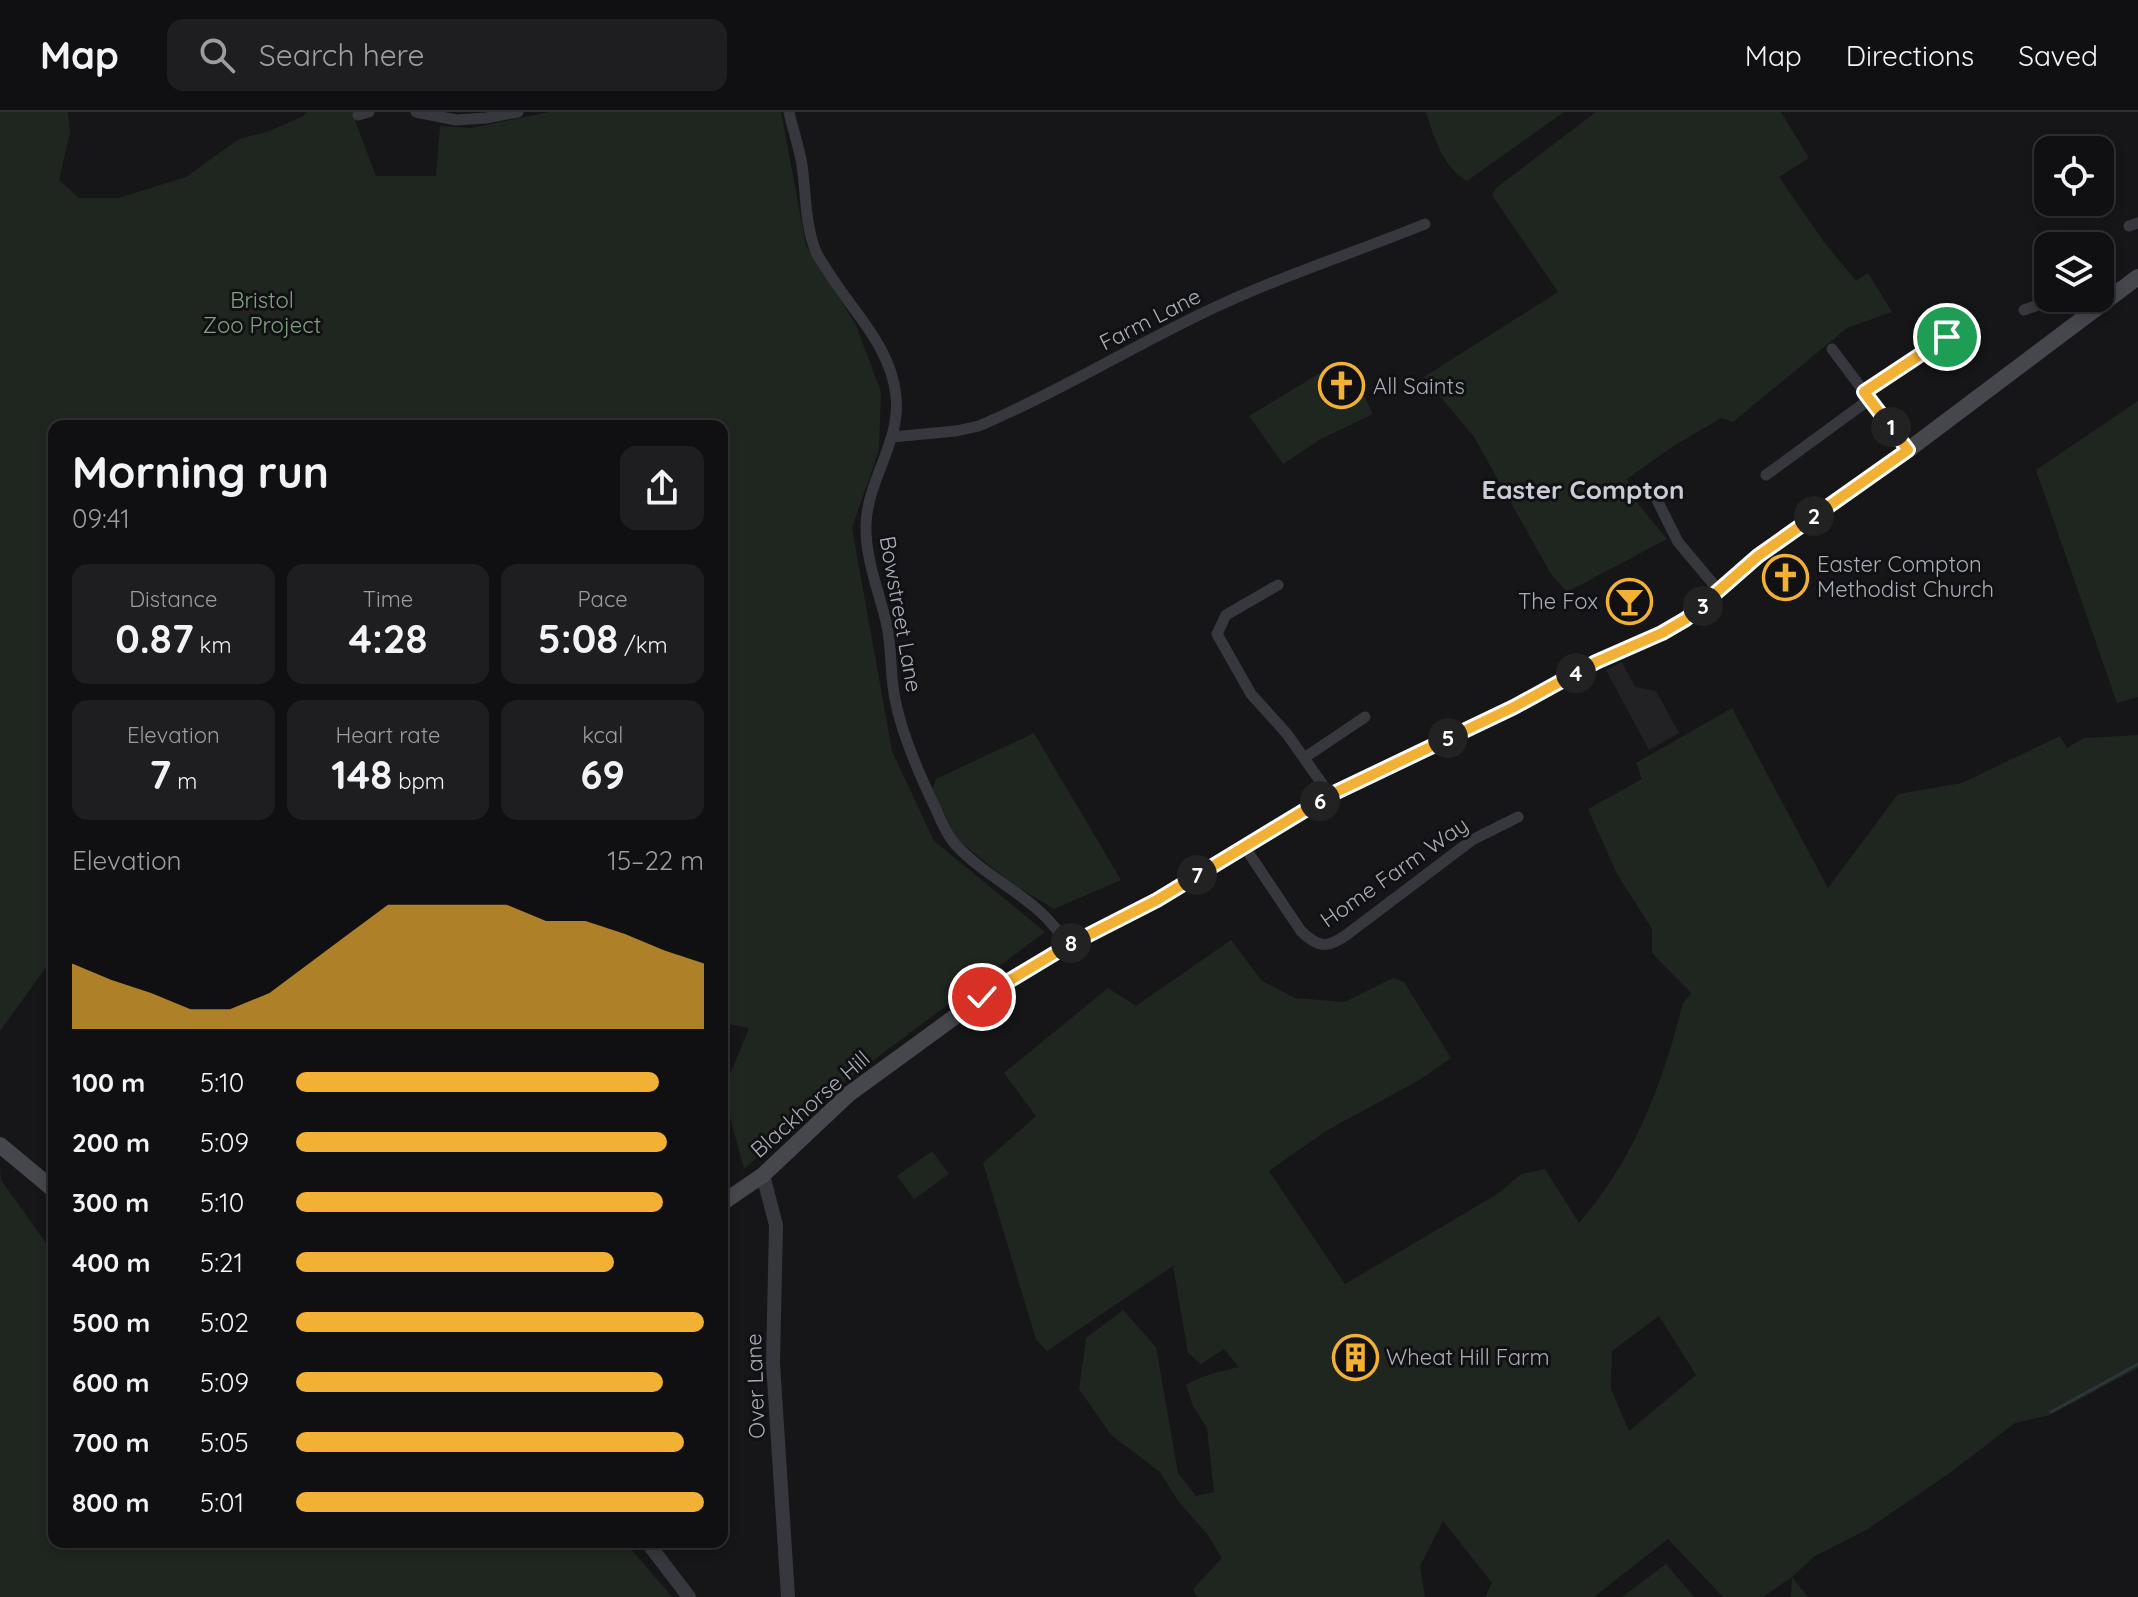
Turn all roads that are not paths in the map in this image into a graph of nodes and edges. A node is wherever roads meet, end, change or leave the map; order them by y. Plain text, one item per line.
1 (416, 112) edge
2 (518, 112) edge
3 (789, 112) edge
4 (1425, 224) dead end
5 (2138, 277) edge
6 (2034, 306) edge
7 (2024, 310) dead end
8 (2087, 314) joint
9 (1947, 337) dead end
10 (1930, 348) junction
11 (1832, 349) dead end
12 (1938, 360) dead end
13 (1867, 395) junction
14 (892, 437) junction
15 (1908, 450) junction
16 (1766, 475) dead end
17 (1657, 500) dead end
18 (1260, 578) dead end
19 (1278, 585) dead end
20 (1267, 591) junction
21 (1720, 592) junction
22 (1365, 717) dead end
23 (1304, 758) junction
24 (1330, 795) junction
25 (1518, 817) dead end
26 (1244, 846) junction
27 (1067, 946) junction
28 (0, 1145) edge
29 (763, 1175) junction
30 (48, 1185) edge
31 (728, 1199) edge
32 (652, 1548) edge
33 (689, 1597) edge
34 (788, 1597) edge

1 - 2 street
3 - 14 street, Bowstreet Lane
4 - 14 street, Farm Lane
5 - 8 main road, Blackhorse Hill
6 - 7 street
8 - 15 main road, Blackhorse Hill
9 - 10 street
10 - 12 street
10 - 13 street
11 - 13 street
13 - 15 street
13 - 16 street
14 - 27 street, Bowstreet Lane
15 - 21 main road, Blackhorse Hill
17 - 21 street
18 - 20 street
19 - 20 street
20 - 23 street
21 - 24 main road, Blackhorse Hill
22 - 23 street
23 - 24 street
24 - 26 main road, Blackhorse Hill
25 - 26 street, Home Farm Way
26 - 27 main road, Blackhorse Hill
27 - 29 main road, Blackhorse Hill
28 - 30 main road
29 - 31 main road, Blackhorse Hill
29 - 34 street, Over Lane
32 - 33 street

